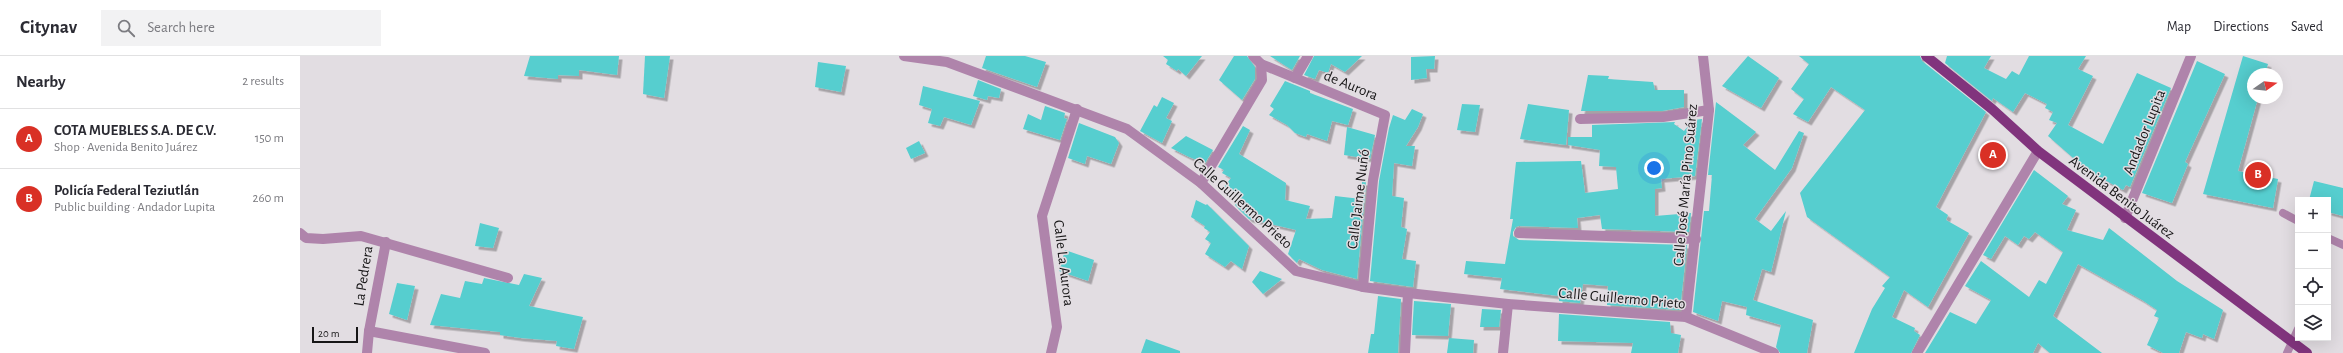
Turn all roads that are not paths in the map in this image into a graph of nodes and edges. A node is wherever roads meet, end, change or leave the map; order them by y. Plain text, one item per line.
1 (904, 56) edge
2 (1253, 56) edge
3 (1308, 56) edge
4 (1703, 56) edge
5 (1926, 56) edge
6 (2191, 56) edge
7 (947, 59) edge
8 (1261, 64) junction
9 (1295, 78) junction
10 (1077, 109) junction
11 (1709, 110) junction
12 (1385, 115) joint
13 (1580, 118) dead end
14 (2038, 151) junction
15 (1201, 183) junction
16 (2284, 213) dead end
17 (2125, 218) junction
18 (2295, 219) edge
19 (300, 232) edge
20 (1519, 233) dead end
21 (1696, 239) junction
22 (2331, 241) edge
23 (386, 242) junction
24 (2343, 245) edge
25 (508, 278) dead end
26 (1363, 287) junction
27 (1408, 293) junction
28 (1508, 304) junction
29 (1686, 317) junction
30 (369, 331) junction
31 (2295, 335) edge
32 (2291, 342) junction
33 (367, 353) edge
34 (485, 353) edge
35 (1051, 353) edge
36 (1405, 353) edge
37 (1503, 353) edge
38 (1774, 353) edge
39 (1917, 353) edge
40 (2287, 353) edge
41 (2307, 353) edge

1 - 7 street, Calle Guillermo Prieto
2 - 8 street
3 - 9 street
4 - 11 street, Calle José María Pino Suárez
5 - 14 main road, Avenida Benito Juárez
6 - 17 street, Andador Lupita
7 - 10 street, Calle Guillermo Prieto
8 - 9 street, de Aurora
8 - 15 street
9 - 12 street, de Aurora
10 - 15 street, Calle Guillermo Prieto
10 - 35 street, Calle La Aurora
11 - 13 street
11 - 21 street, Calle José María Pino Suárez
12 - 26 street, Calle Jaime Nuñó
14 - 17 main road, Avenida Benito Juárez
14 - 39 street
15 - 26 street, Calle Guillermo Prieto
16 - 18 lane
17 - 32 main road, Avenida Benito Juárez
19 - 23 street, La Pedrera
20 - 21 street
21 - 29 street, Calle José María Pino Suárez
22 - 24 lane
23 - 25 street
23 - 30 street, La Pedrera
26 - 27 street, Calle Guillermo Prieto
27 - 28 street, Calle Guillermo Prieto
27 - 36 street
28 - 29 street, Calle Guillermo Prieto
28 - 37 street
29 - 38 street, Calle Guillermo Prieto
30 - 33 street, La Pedrera
30 - 34 street
31 - 32 lane
32 - 40 lane
32 - 41 main road, Avenida Benito Juárez

